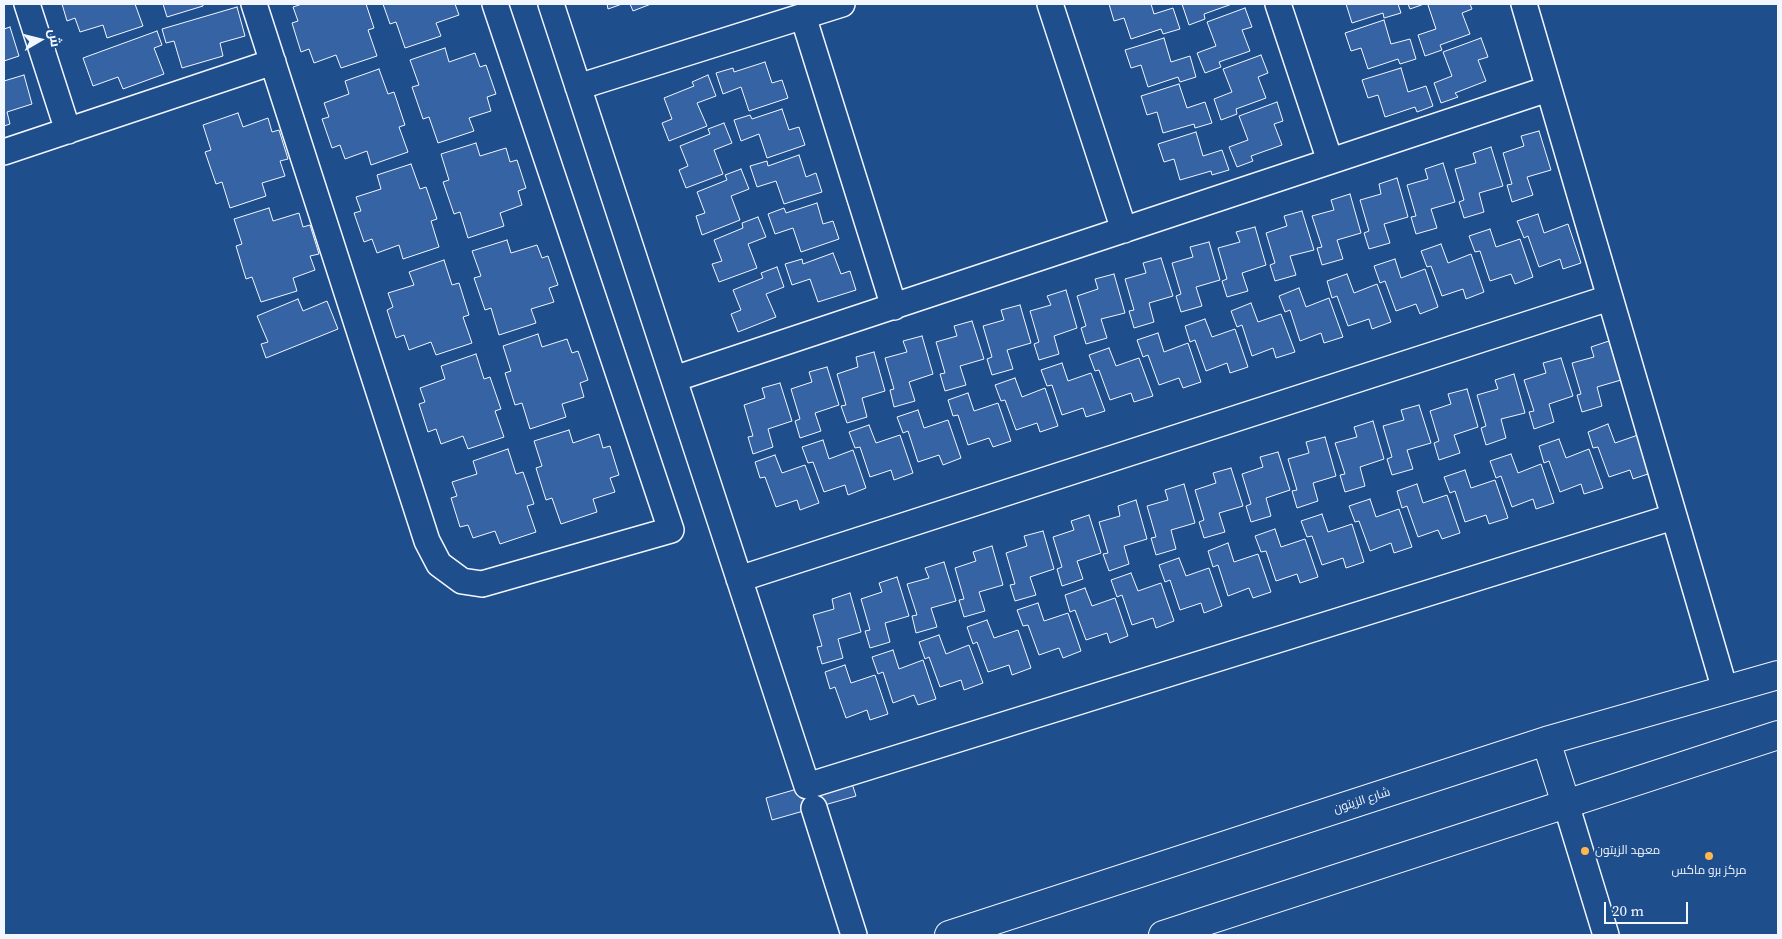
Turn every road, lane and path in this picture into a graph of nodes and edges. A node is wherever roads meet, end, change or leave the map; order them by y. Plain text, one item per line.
1 (27, 4) edge
2 (254, 4) edge
3 (495, 4) edge
4 (551, 4) edge
5 (842, 4) edge
6 (1050, 4) edge
7 (1278, 4) edge
8 (1524, 4) edge
9 (803, 16) junction
10 (273, 62) junction
11 (578, 87) junction
12 (1548, 89) junction
13 (68, 131) junction
14 (4, 152) edge
15 (1330, 161) junction
16 (1124, 230) junction
17 (1609, 298) junction
18 (894, 307) junction
19 (674, 380) junction
20 (1673, 516) junction
21 (739, 579) junction
22 (1778, 675) edge
23 (1724, 690) junction
24 (1778, 735) edge
25 (1546, 741) junction
26 (1566, 804) junction
27 (814, 808) dead end
28 (854, 935) edge
29 (949, 935) edge
30 (1163, 935) edge
31 (1606, 935) edge

1 - 13 street
2 - 10 street
3 - 10 street
4 - 11 street
5 - 9 street
6 - 16 street
7 - 15 street
8 - 12 street
9 - 11 street
9 - 18 street
10 - 13 street
11 - 19 street
12 - 15 street
12 - 17 street
13 - 14 street
15 - 16 street
16 - 18 street
17 - 20 street
17 - 21 street
18 - 19 street
19 - 21 street
20 - 21 street
20 - 23 street
22 - 23 main road, شارع الزيتون
23 - 25 main road, شارع الزيتون
24 - 26 main road
25 - 26 main road
25 - 29 main road, شارع الزيتون
26 - 30 main road
26 - 31 street
27 - 28 street

